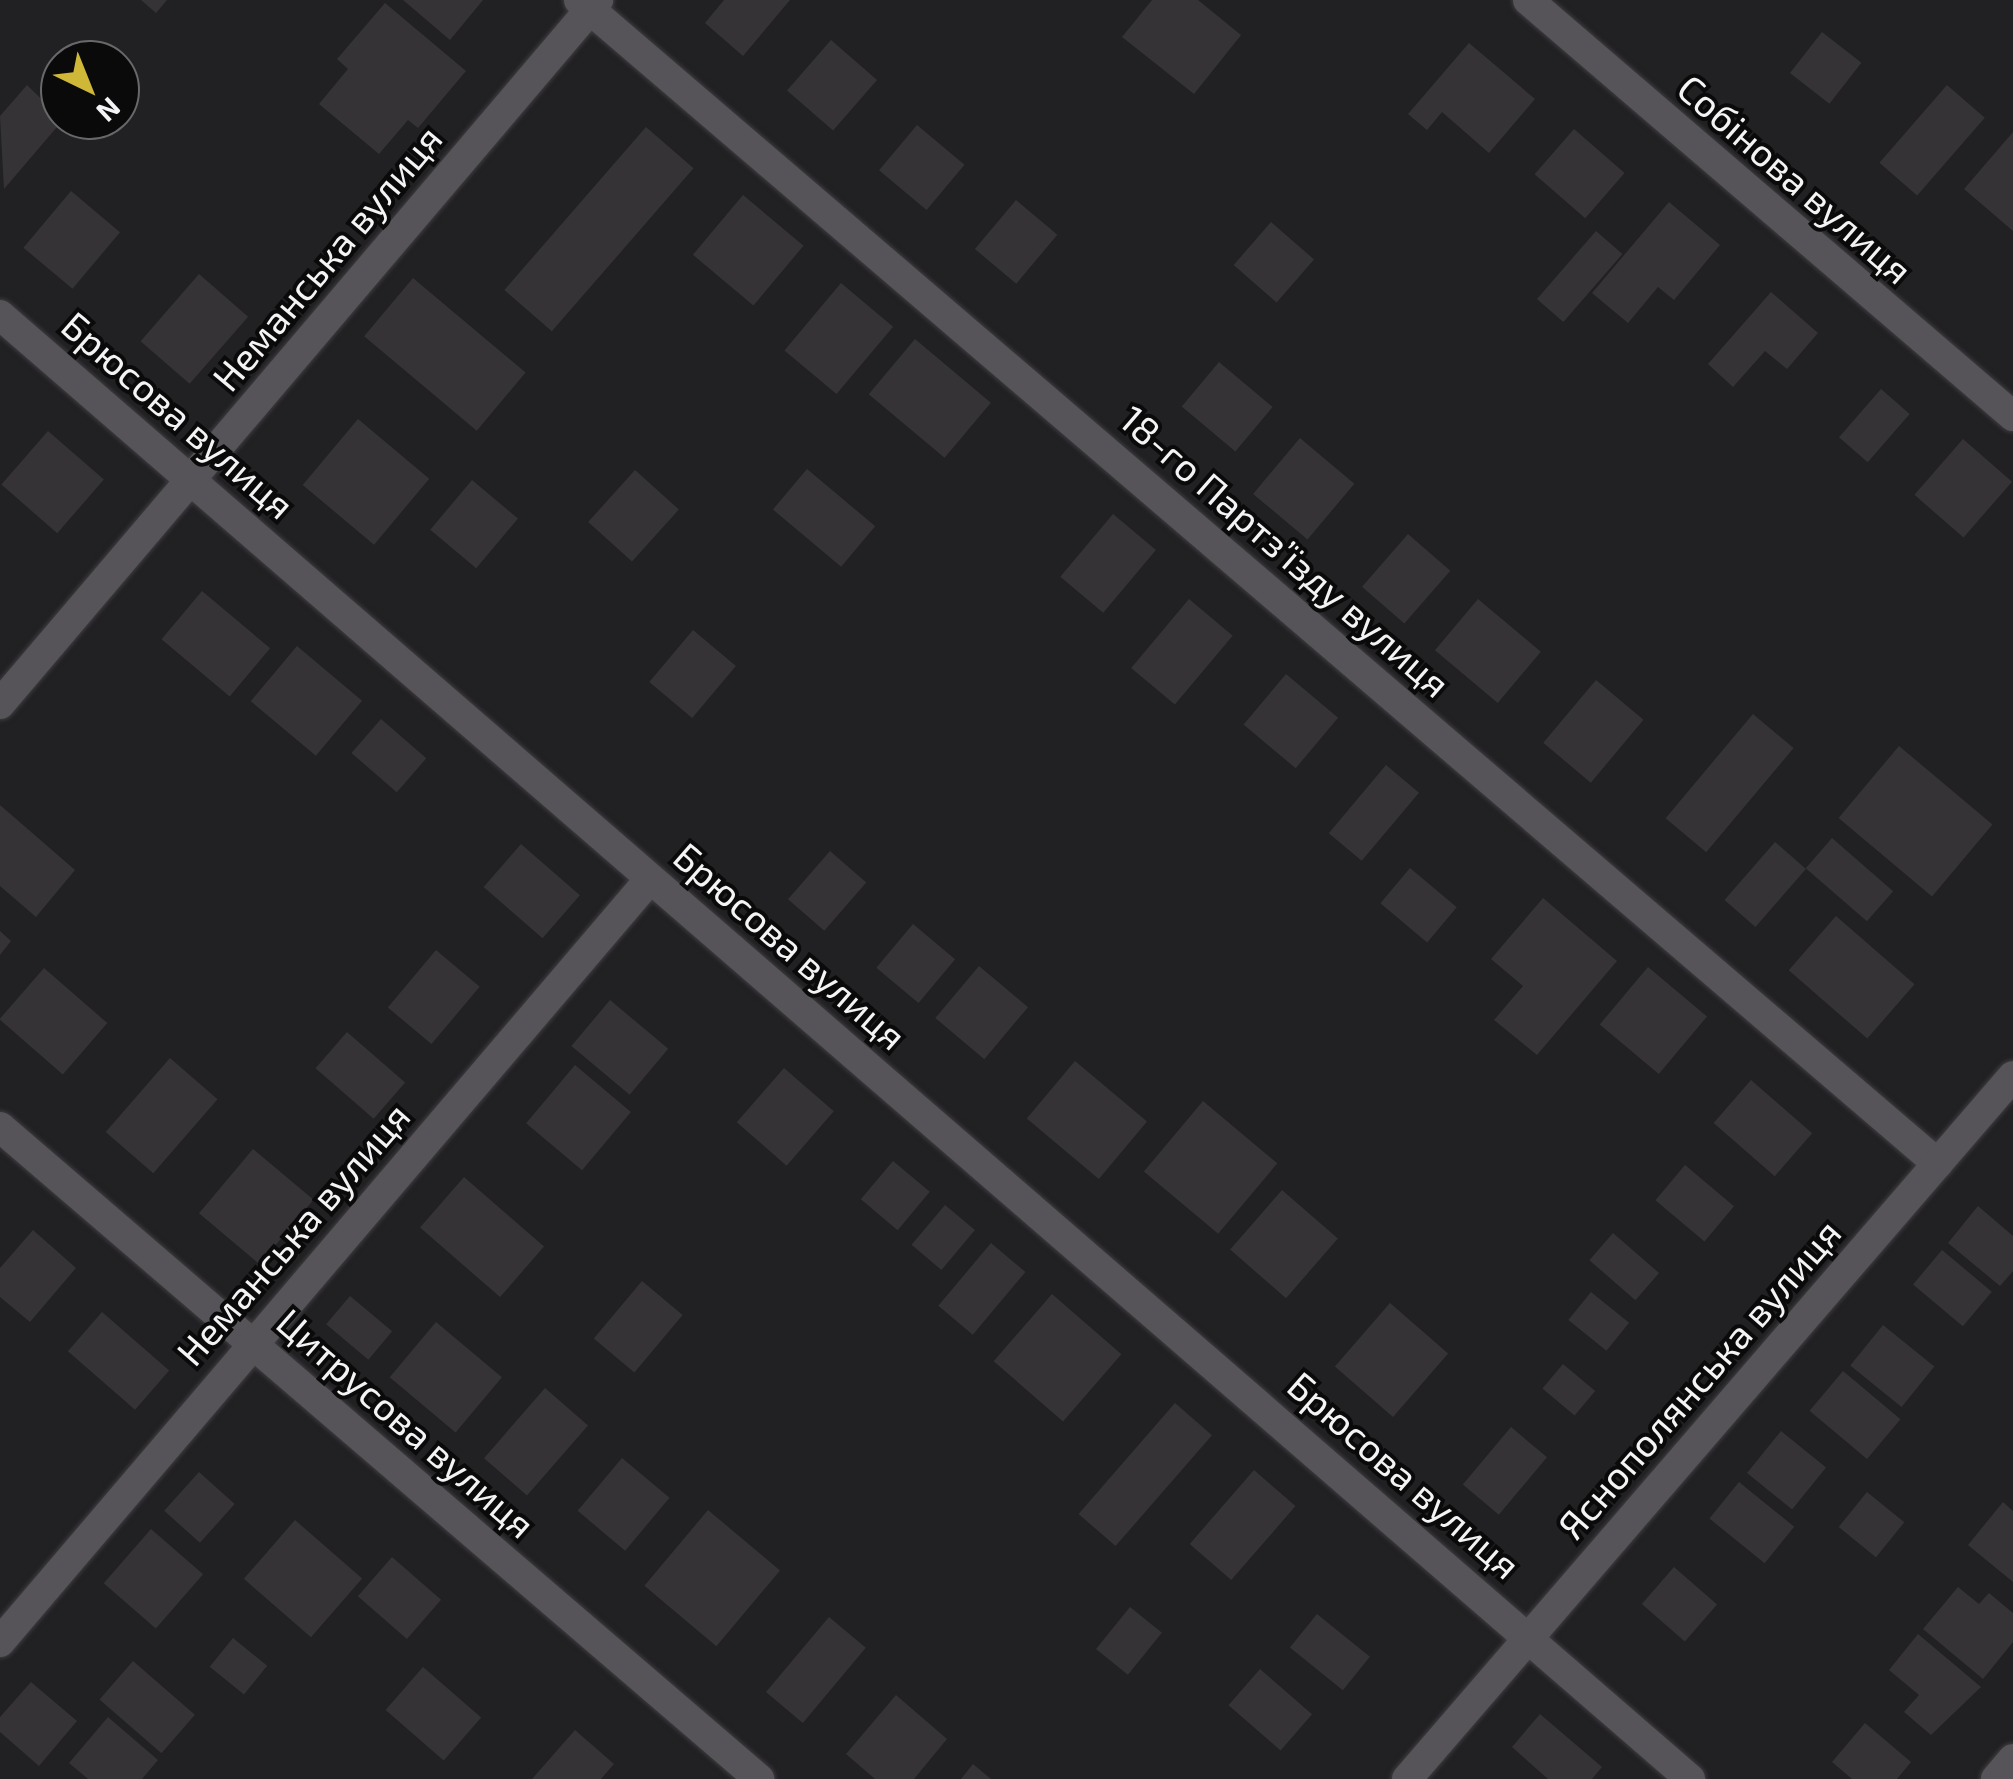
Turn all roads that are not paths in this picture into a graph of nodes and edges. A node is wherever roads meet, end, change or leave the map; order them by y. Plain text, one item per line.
1 (1528, 0) edge
2 (589, 3) edge
3 (0, 315) edge
4 (2013, 416) edge
5 (192, 479) junction
6 (0, 704) edge
7 (650, 879) junction
8 (2013, 1076) edge
9 (0, 1127) edge
10 (1938, 1164) junction
11 (252, 1343) junction
12 (1529, 1636) junction
13 (0, 1642) edge
14 (2013, 1759) edge
15 (759, 1779) edge
16 (1407, 1779) edge
17 (1690, 1779) edge
18 (1996, 1779) edge

1 - 4 street, Собінова вулиця
2 - 5 street, Неманська вулиця
2 - 10 street, 18-го Партз’їзду вулиця
3 - 5 street, Брюсова вулиця
5 - 6 street, Неманська вулиця
5 - 7 street, Брюсова вулиця
7 - 11 street, Неманська вулиця
7 - 12 street, Брюсова вулиця
8 - 10 street, Яснополянська вулиця
9 - 11 street, Цитрусова вулиця
10 - 12 street, Яснополянська вулиця
11 - 13 street, Неманська вулиця
11 - 15 street, Цитрусова вулиця
12 - 16 street, Яснополянська вулиця
12 - 17 street, Брюсова вулиця
14 - 18 street

